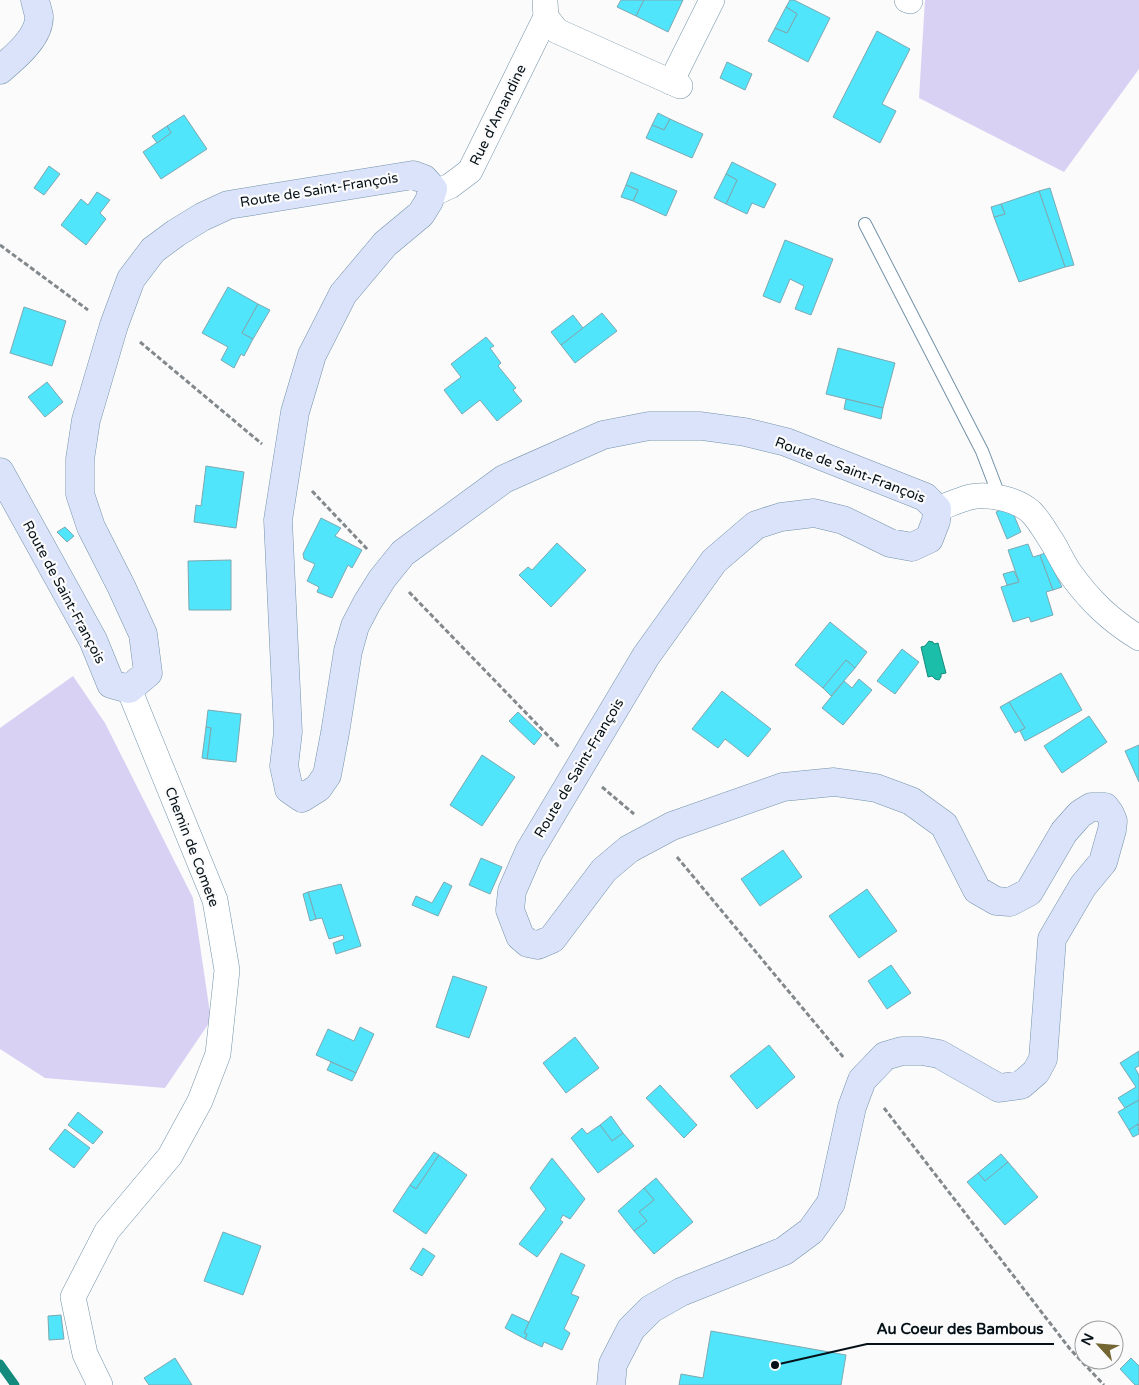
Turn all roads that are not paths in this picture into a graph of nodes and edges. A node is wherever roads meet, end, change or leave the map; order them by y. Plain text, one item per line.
1 (35, 0) edge
2 (712, 0) edge
3 (546, 9) edge
4 (0, 70) edge
5 (430, 195) junction
6 (865, 224) dead end
7 (0, 472) edge
8 (1000, 498) junction
9 (937, 509) junction
10 (1139, 638) edge
11 (129, 689) junction
12 (100, 1385) edge
13 (611, 1385) edge

1 - 4 main road
2 - 3 street, Rue d'Amandine
3 - 5 street, Rue d'Amandine
5 - 9 main road, Route de Saint-François
5 - 11 main road, Route de Saint-François
6 - 8 lane
7 - 11 main road, Route de Saint-François
8 - 9 street
8 - 10 street
9 - 13 main road, Route de Saint-François
11 - 12 street, Chemin de Comete

